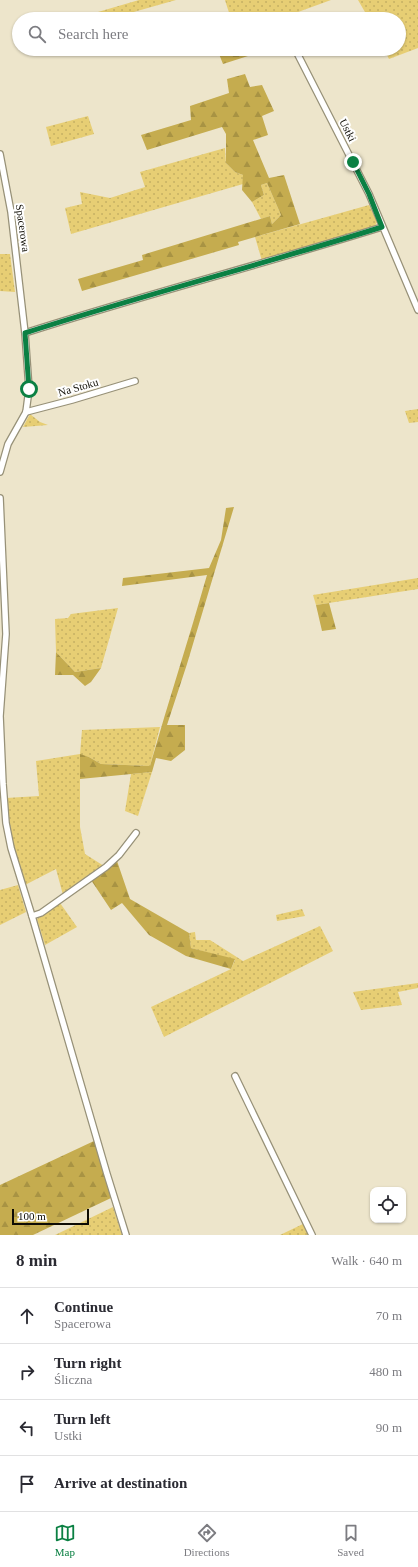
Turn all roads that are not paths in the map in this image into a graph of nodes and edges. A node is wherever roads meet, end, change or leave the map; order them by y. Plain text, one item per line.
1 (299, 56) edge
2 (0, 154) edge
3 (382, 227) junction
4 (418, 310) edge
5 (25, 333) junction
6 (135, 381) dead end
7 (26, 412) junction
8 (0, 472) edge
9 (0, 498) edge
10 (136, 833) dead end
11 (32, 916) junction
12 (235, 1076) dead end
13 (126, 1235) edge
14 (312, 1235) edge

1 - 3 street, Ustki
2 - 5 street, Spacerowa
3 - 4 street, Ustki
3 - 5 street
5 - 7 street, Spacerowa
6 - 7 street, Na Stoku
7 - 8 street, Spacerowa
9 - 11 street
10 - 11 street
11 - 13 street
12 - 14 street

